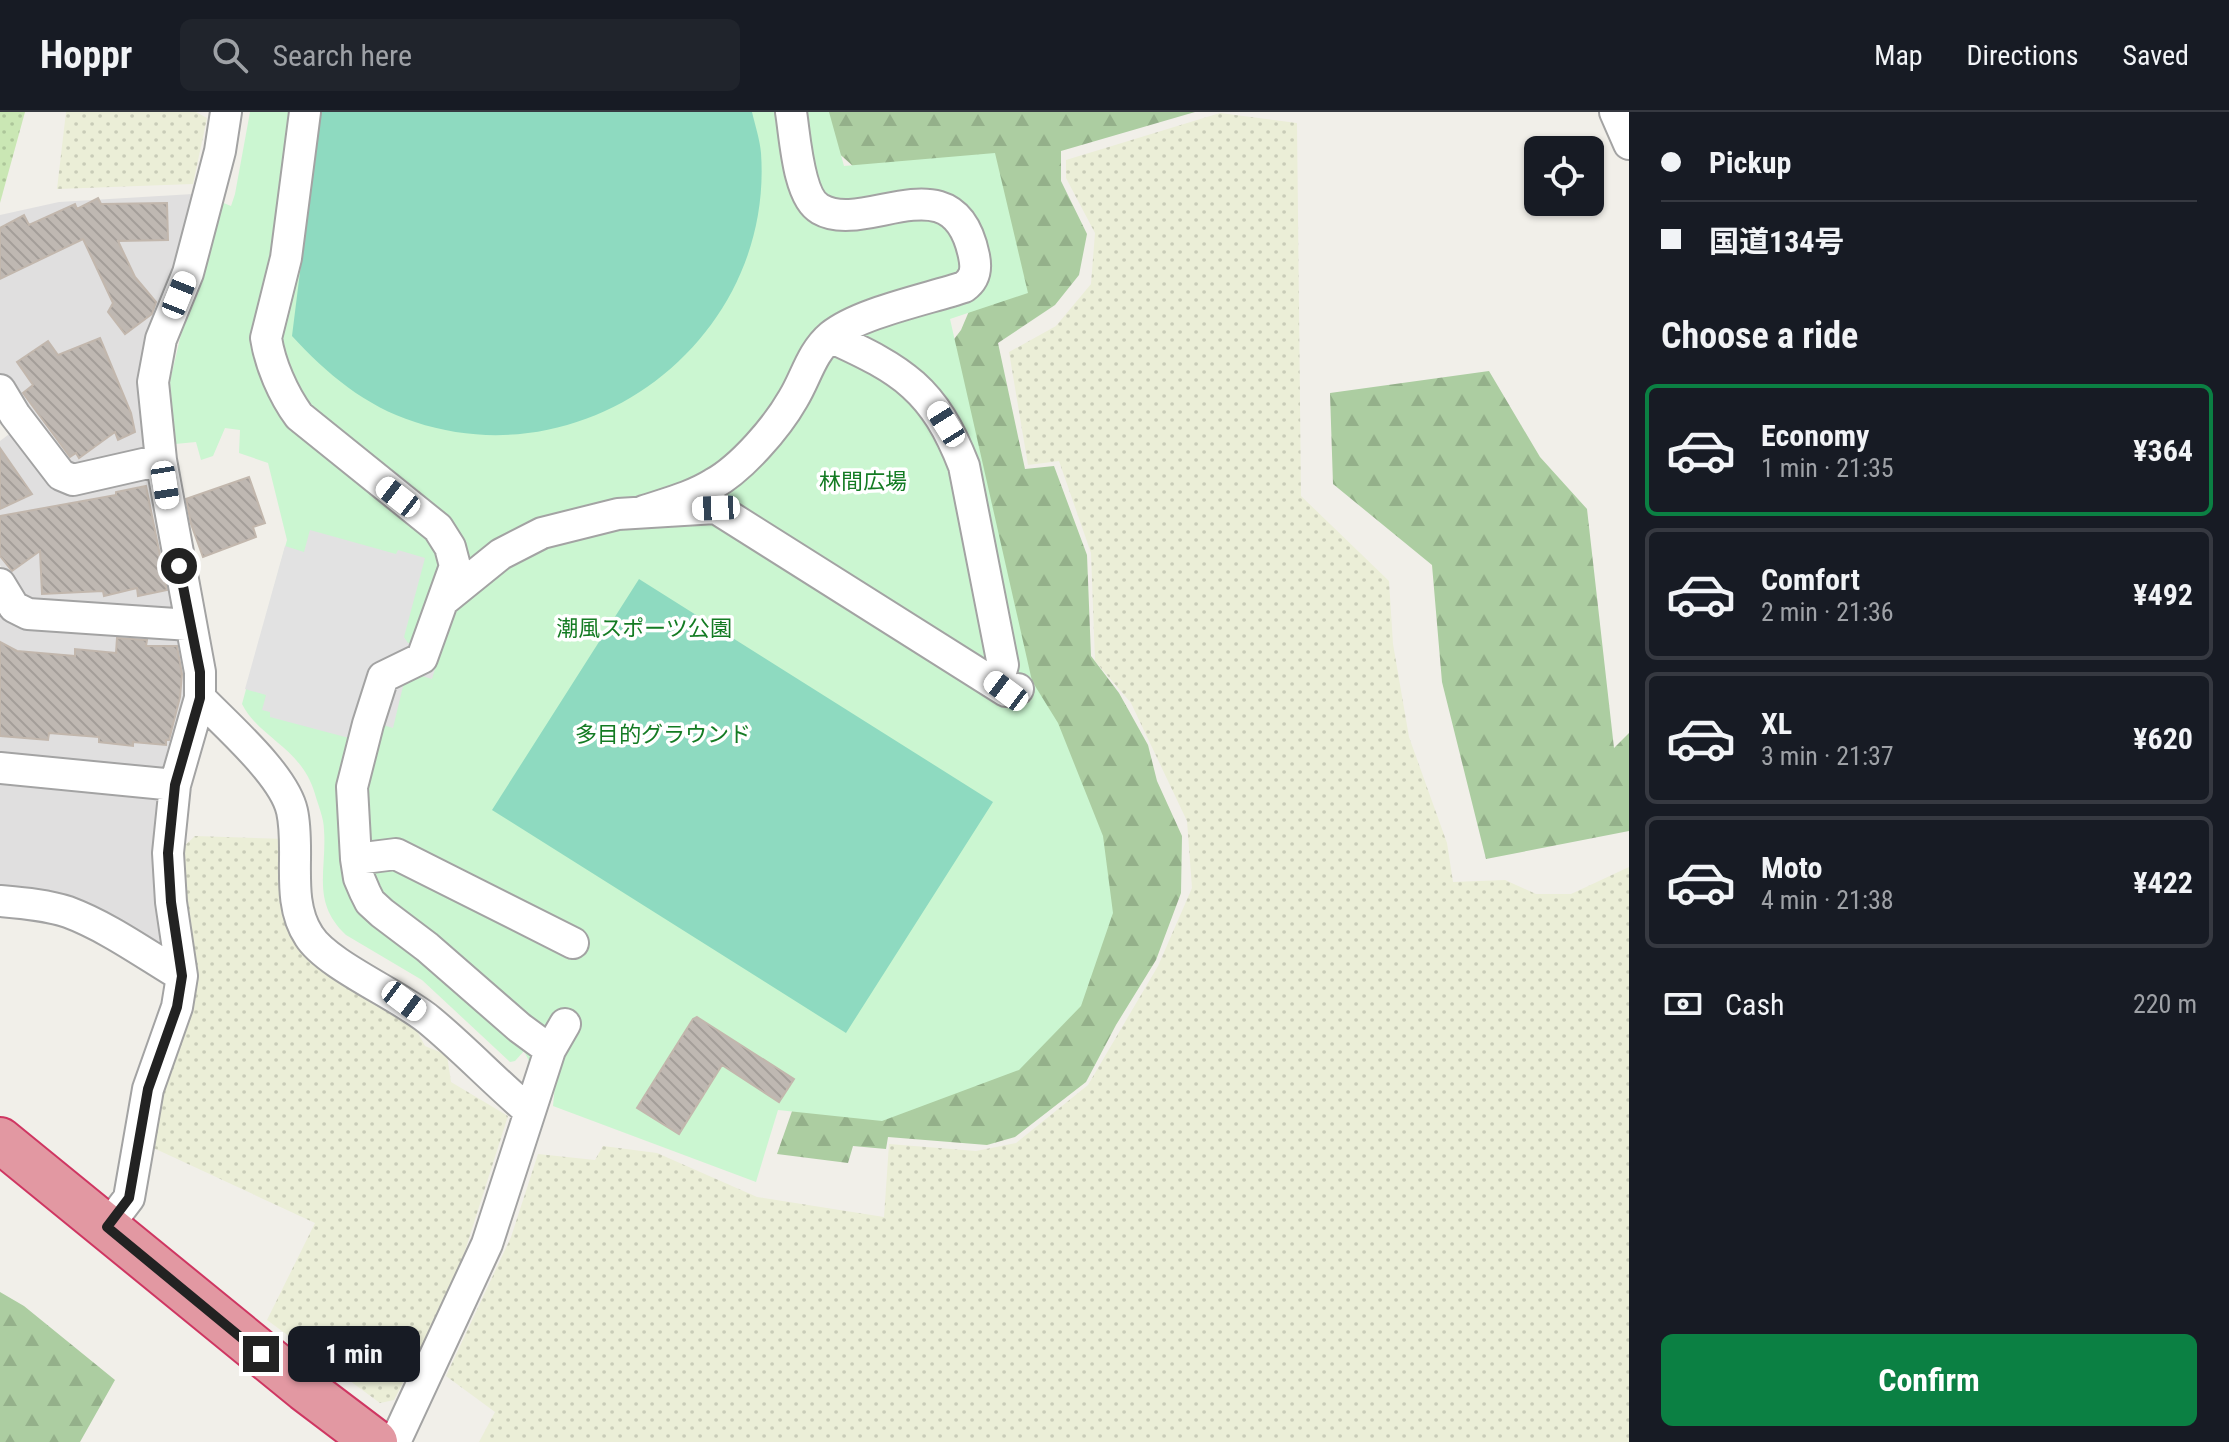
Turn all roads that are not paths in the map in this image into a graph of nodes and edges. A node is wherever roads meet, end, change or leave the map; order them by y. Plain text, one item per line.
1 (226, 112) edge
2 (305, 112) edge
3 (791, 112) edge
4 (1615, 112) edge
5 (1629, 144) edge
6 (830, 337) junction
7 (5, 411) edge
8 (161, 460) junction
9 (644, 511) junction
10 (0, 584) edge
11 (444, 600) junction
12 (190, 625) junction
13 (200, 698) junction
14 (0, 768) edge
15 (175, 785) junction
16 (356, 859) junction
17 (0, 901) edge
18 (573, 943) dead end
19 (182, 976) junction
20 (565, 1024) dead end
21 (550, 1050) junction
22 (528, 1110) junction
23 (0, 1140) edge
24 (107, 1227) junction
25 (375, 1442) edge
26 (395, 1442) edge

1 - 8 street
2 - 11 street
3 - 6 street
4 - 5 street
6 - 9 street
6 - 9 street
7 - 8 street
8 - 12 street
9 - 11 street
10 - 12 street
11 - 16 street
12 - 13 street
13 - 15 street
13 - 22 street
14 - 15 street
15 - 19 street
16 - 18 street
16 - 21 street
17 - 19 street
19 - 24 street
20 - 21 street
21 - 22 street
22 - 26 street
23 - 24 highway
24 - 25 highway

